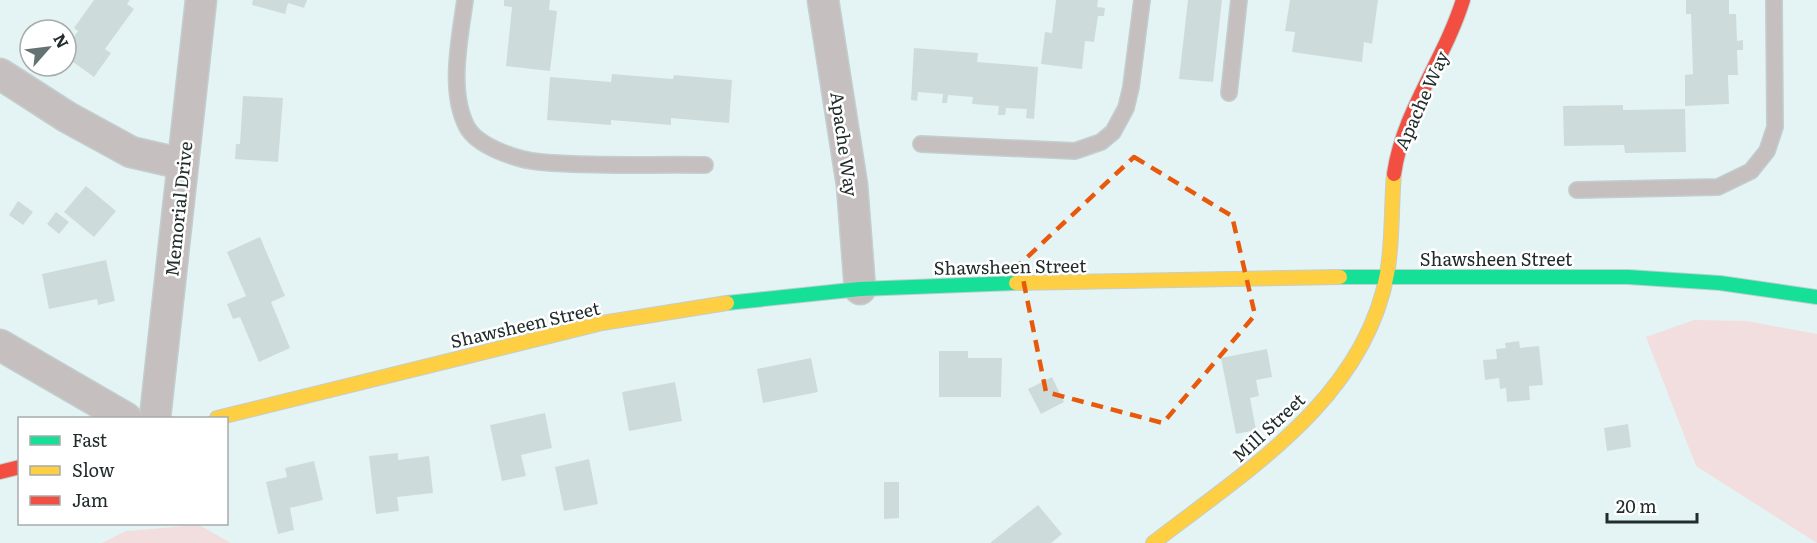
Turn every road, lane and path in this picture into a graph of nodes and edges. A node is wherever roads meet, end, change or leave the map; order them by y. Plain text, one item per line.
1 (201, 0) edge
2 (465, 0) edge
3 (823, 0) edge
4 (1142, 0) edge
5 (1239, 0) edge
6 (1463, 0) edge
7 (1774, 0) edge
8 (0, 74) edge
9 (1229, 93) dead end
10 (921, 144) dead end
11 (183, 164) junction
12 (705, 165) dead end
13 (1577, 190) dead end
14 (1387, 276) junction
15 (860, 289) junction
16 (1817, 297) edge
17 (0, 345) edge
18 (124, 417) edge
19 (155, 417) edge
20 (221, 417) edge
21 (18, 468) edge
22 (0, 472) edge
23 (1153, 543) edge

1 - 11 street, Memorial Drive
2 - 12 lane
3 - 15 street, Apache Way
4 - 10 lane
5 - 9 lane
6 - 14 main road, Apache Way
7 - 13 lane
8 - 11 street
11 - 19 street, Memorial Drive
14 - 15 main road, Shawsheen Street
14 - 16 main road, Shawsheen Street
14 - 23 main road, Mill Street
15 - 20 main road, Shawsheen Street
17 - 18 street
21 - 22 main road

